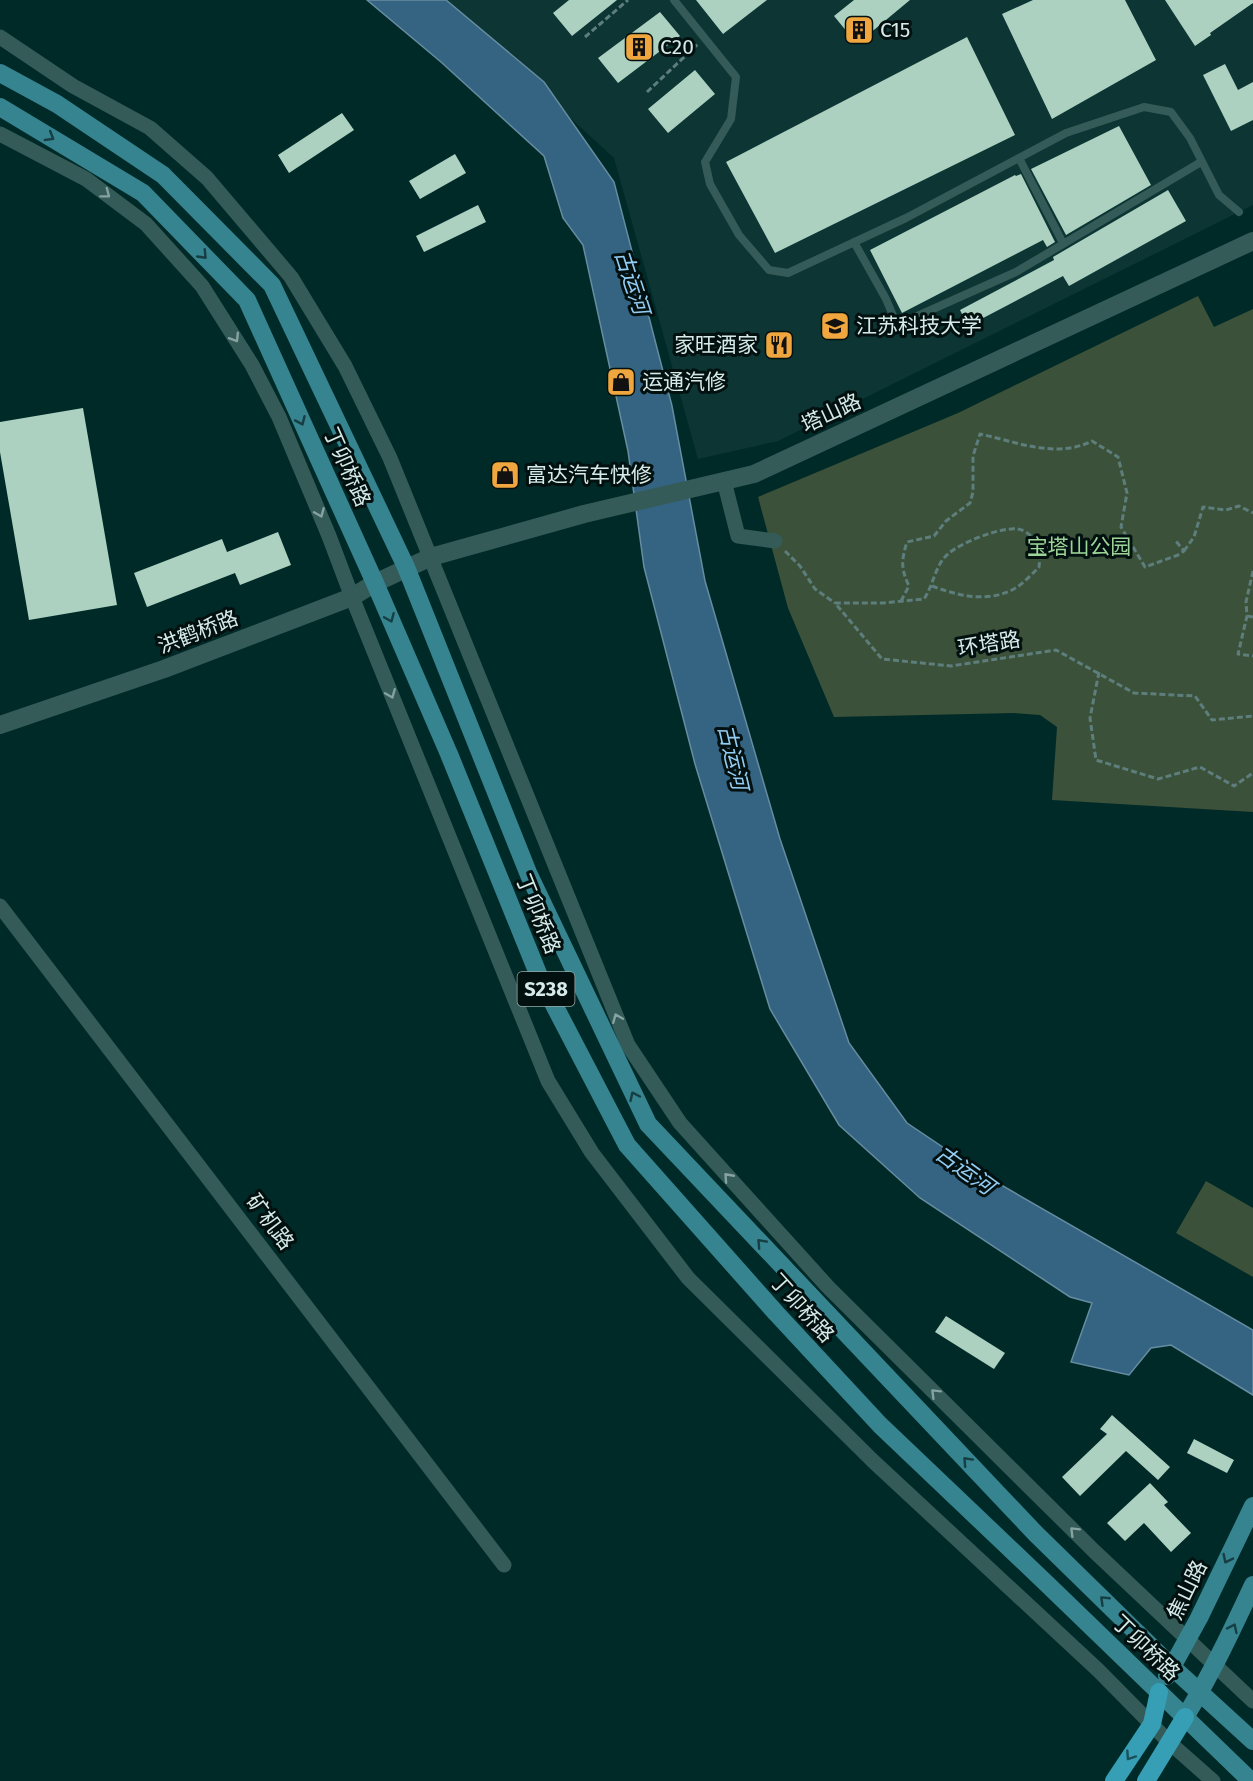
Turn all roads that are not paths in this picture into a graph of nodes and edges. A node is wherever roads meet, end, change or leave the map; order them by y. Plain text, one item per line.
1 (674, 0) edge
2 (0, 37) edge
3 (0, 73) edge
4 (0, 107) edge
5 (0, 134) edge
6 (1019, 158) junction
7 (1201, 162) junction
8 (1239, 212) dead end
9 (1253, 241) edge
10 (854, 242) junction
11 (1063, 243) junction
12 (724, 481) junction
13 (774, 541) road end
14 (431, 557) junction
15 (406, 567) junction
16 (375, 583) junction
17 (352, 597) junction
18 (0, 725) edge
19 (0, 906) edge
20 (1253, 1506) edge
21 (504, 1565) dead end
22 (1253, 1585) edge
23 (1188, 1639) junction
24 (1215, 1665) junction
25 (1172, 1667) junction
26 (1159, 1692) junction
27 (1200, 1692) junction
28 (1253, 1701) edge
29 (1185, 1717) junction
30 (1152, 1724) junction
31 (1253, 1741) edge
32 (1170, 1743) junction
33 (1114, 1781) edge
34 (1146, 1781) edge
35 (1213, 1781) edge
36 (1251, 1781) edge

1 - 10 lane
2 - 14 street
3 - 15 main road, 丁卯桥路 / S238
4 -> 16 main road, 丁卯桥路 / S238
5 -> 17 street
6 - 7 lane
6 - 10 lane
6 - 11 lane
7 - 8 lane
7 - 11 lane
9 - 12 street, 塔山路
10 - 11 lane
12 - 13 street
12 - 14 street, 塔山路
14 - 15 street, 塔山路
23 -> 14 street
15 - 16 street, 洪鹤桥路
25 -> 15 main road, 丁卯桥路 / S238
16 - 17 street, 洪鹤桥路
16 -> 26 main road, 丁卯桥路 / S238
17 - 18 street, 洪鹤桥路
17 -> 30 street
19 - 21 street, 矿机路
20 -> 23 main road, 焦山路
24 -> 22 main road
23 - 24 street
23 - 25 main road, 焦山路
24 - 27 main road
24 - 28 street
25 - 26 main road, 焦山路
25 - 27 main road, 丁卯桥路 / S238
26 - 29 main road, 丁卯桥路 / S238
26 - 30 highway
27 - 29 main road
27 - 31 main road, 丁卯桥路 / S238
29 - 32 highway
29 - 36 main road, 丁卯桥路 / S238
30 - 32 street
30 -> 33 highway
32 - 34 highway
32 - 35 street

